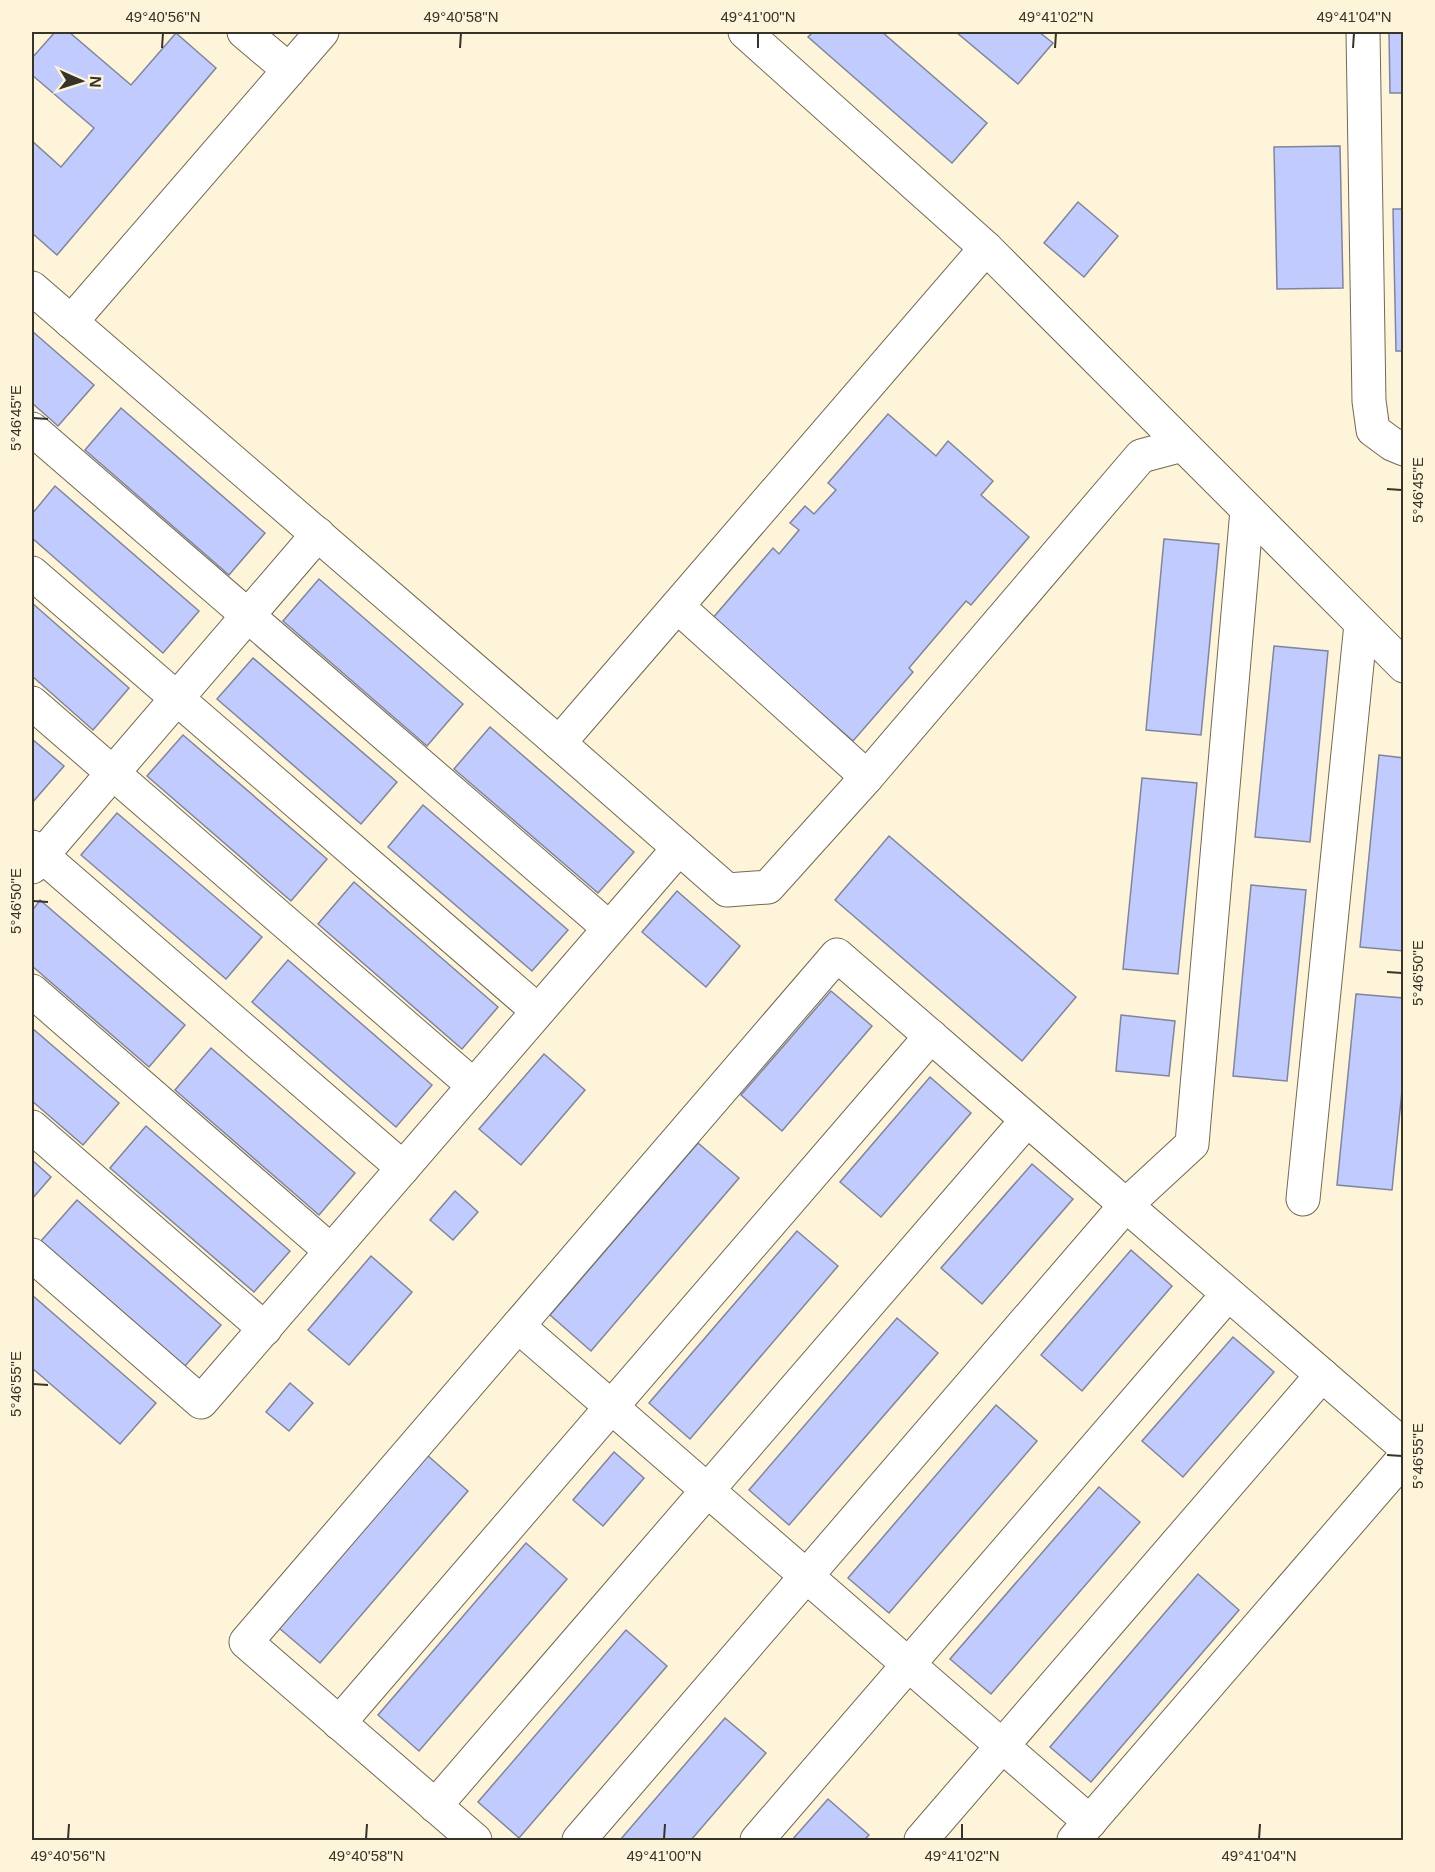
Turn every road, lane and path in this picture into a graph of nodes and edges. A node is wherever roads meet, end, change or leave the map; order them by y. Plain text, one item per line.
1 (244, 32) edge
2 (322, 32) edge
3 (1363, 32) edge
4 (749, 33) edge
5 (289, 70) junction
6 (986, 248) junction
7 (32, 288) edge
8 (71, 322) junction
9 (32, 429) edge
10 (1182, 445) junction
11 (1404, 449) edge
12 (1247, 510) junction
13 (318, 534) junction
14 (32, 573) edge
15 (677, 606) junction
16 (248, 616) junction
17 (1362, 624) junction
18 (1404, 666) edge
19 (177, 699) junction
20 (32, 703) edge
21 (559, 743) junction
22 (112, 773) junction
23 (867, 777) junction
24 (678, 848) junction
25 (35, 857) edge
26 (609, 928) junction
27 (32, 991) edge
28 (538, 1011) junction
29 (931, 1036) junction
30 (474, 1086) junction
31 (1027, 1120) junction
32 (32, 1127) edge
33 (403, 1168) junction
34 (1303, 1199) dead end
35 (1126, 1205) junction
36 (332, 1251) junction
37 (32, 1255) edge
38 (1228, 1294) junction
39 (518, 1326) junction
40 (265, 1329) junction
41 (1322, 1375) junction
42 (611, 1407) junction
43 (1404, 1446) edge
44 (1404, 1458) edge
45 (708, 1491) junction
46 (807, 1576) junction
47 (909, 1665) junction
48 (339, 1723) junction
49 (1002, 1746) junction
50 (435, 1806) junction
51 (1082, 1831) edge
52 (475, 1840) edge
53 (579, 1840) edge
54 (757, 1840) edge
55 (921, 1840) edge

1 - 5 lane
2 - 5 lane
3 - 11 lane
4 - 6 lane
5 - 8 lane
6 - 10 lane
6 - 15 lane
7 - 8 lane
8 - 13 lane
9 - 16 lane
10 - 12 lane
10 - 23 lane
12 - 17 lane
12 - 35 lane
13 - 16 lane
13 - 21 lane
14 - 19 lane
15 - 21 lane
15 - 23 lane
16 - 19 lane
16 - 26 lane
17 - 18 lane
17 - 34 lane
19 - 22 lane
19 - 28 lane
20 - 22 lane
21 - 24 lane
22 - 25 lane
22 - 30 lane
23 - 24 lane
24 - 26 lane
25 - 33 lane
26 - 28 lane
27 - 36 lane
28 - 30 lane
29 - 31 lane
29 - 39 lane
29 - 42 lane
30 - 33 lane
31 - 35 lane
31 - 45 lane
32 - 40 lane
33 - 36 lane
35 - 38 lane
35 - 46 lane
36 - 40 lane
37 - 40 lane
38 - 41 lane
38 - 47 lane
39 - 42 lane
39 - 48 lane
41 - 43 lane
41 - 49 lane
42 - 45 lane
42 - 48 lane
44 - 51 lane
45 - 46 lane
45 - 50 lane
46 - 47 lane
46 - 53 lane
47 - 49 lane
47 - 54 lane
48 - 50 lane
49 - 51 lane
49 - 55 lane
50 - 52 lane

